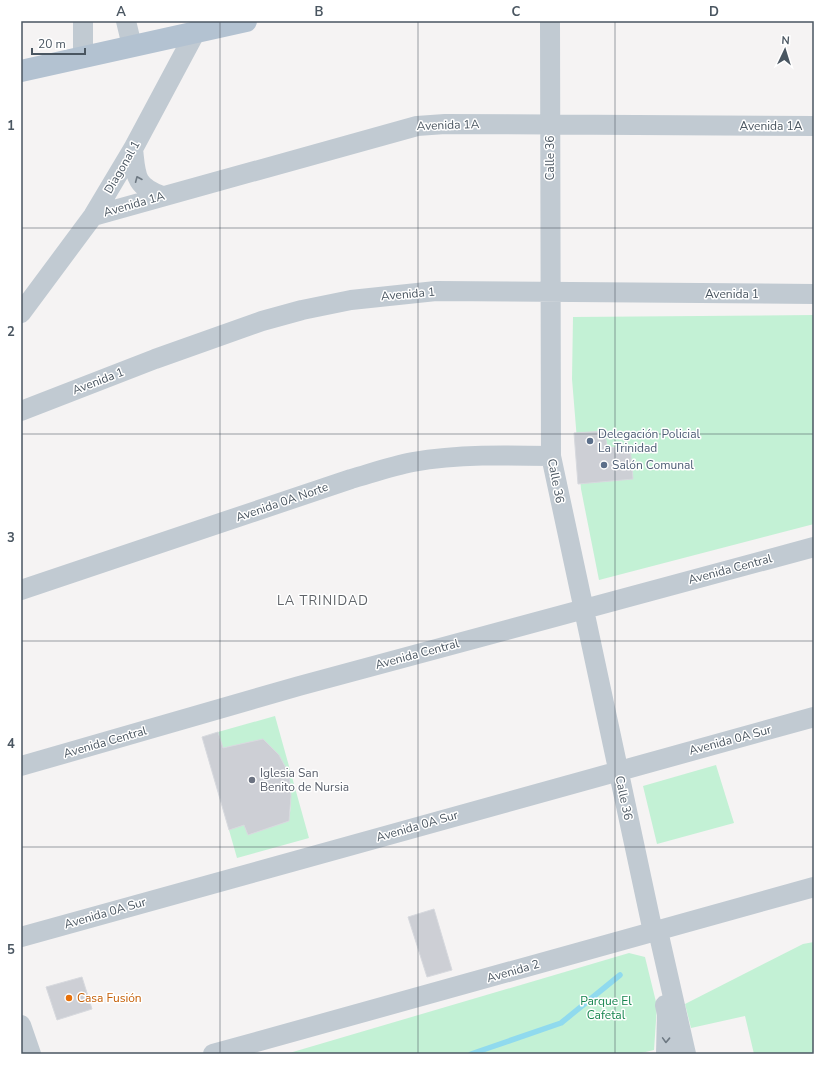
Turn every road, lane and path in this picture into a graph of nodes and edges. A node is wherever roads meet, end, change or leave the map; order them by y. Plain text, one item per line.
1 (83, 21) edge
2 (126, 21) edge
3 (246, 21) edge
4 (550, 21) edge
5 (195, 33) junction
6 (132, 46) junction
7 (83, 57) junction
8 (21, 71) edge
9 (550, 124) junction
10 (814, 126) edge
11 (133, 149) junction
12 (162, 196) junction
13 (93, 216) junction
14 (550, 292) junction
15 (814, 294) edge
16 (21, 313) edge
17 (21, 410) edge
18 (551, 456) junction
19 (814, 547) edge
20 (21, 590) edge
21 (582, 608) junction
22 (814, 717) edge
23 (21, 766) edge
24 (618, 770) junction
25 (814, 887) edge
26 (653, 932) junction
27 (21, 937) edge
28 (21, 1026) edge
29 (31, 1054) edge
30 (212, 1054) edge
31 (666, 1054) edge
32 (686, 1054) edge

1 - 7 street
2 - 6 street
3 - 5 main road
4 - 9 street, Calle 36
5 - 6 main road
5 - 11 street, Diagonal 1
6 - 7 main road
7 - 8 main road
9 - 10 street, Avenida 1A
9 - 12 street, Avenida 1A
9 - 14 street, Calle 36
12 -> 11 street
11 - 13 street, Diagonal 1
12 - 13 street, Avenida 1A
13 - 16 street, Diagonal 1
14 - 15 street, Avenida 1
14 - 17 street, Avenida 1
14 - 18 street, Calle 36
18 - 20 street, Avenida 0A Norte
18 - 21 street, Calle 36
19 - 21 street, Avenida Central
21 - 23 street, Avenida Central
21 - 24 street, Calle 36
22 - 24 street, Avenida 0A Sur
24 - 26 street, Calle 36
24 - 27 street, Avenida 0A Sur
25 - 26 street, Avenida 2
26 - 30 street, Avenida 2
26 -> 31 street
26 - 32 street
28 - 29 street

